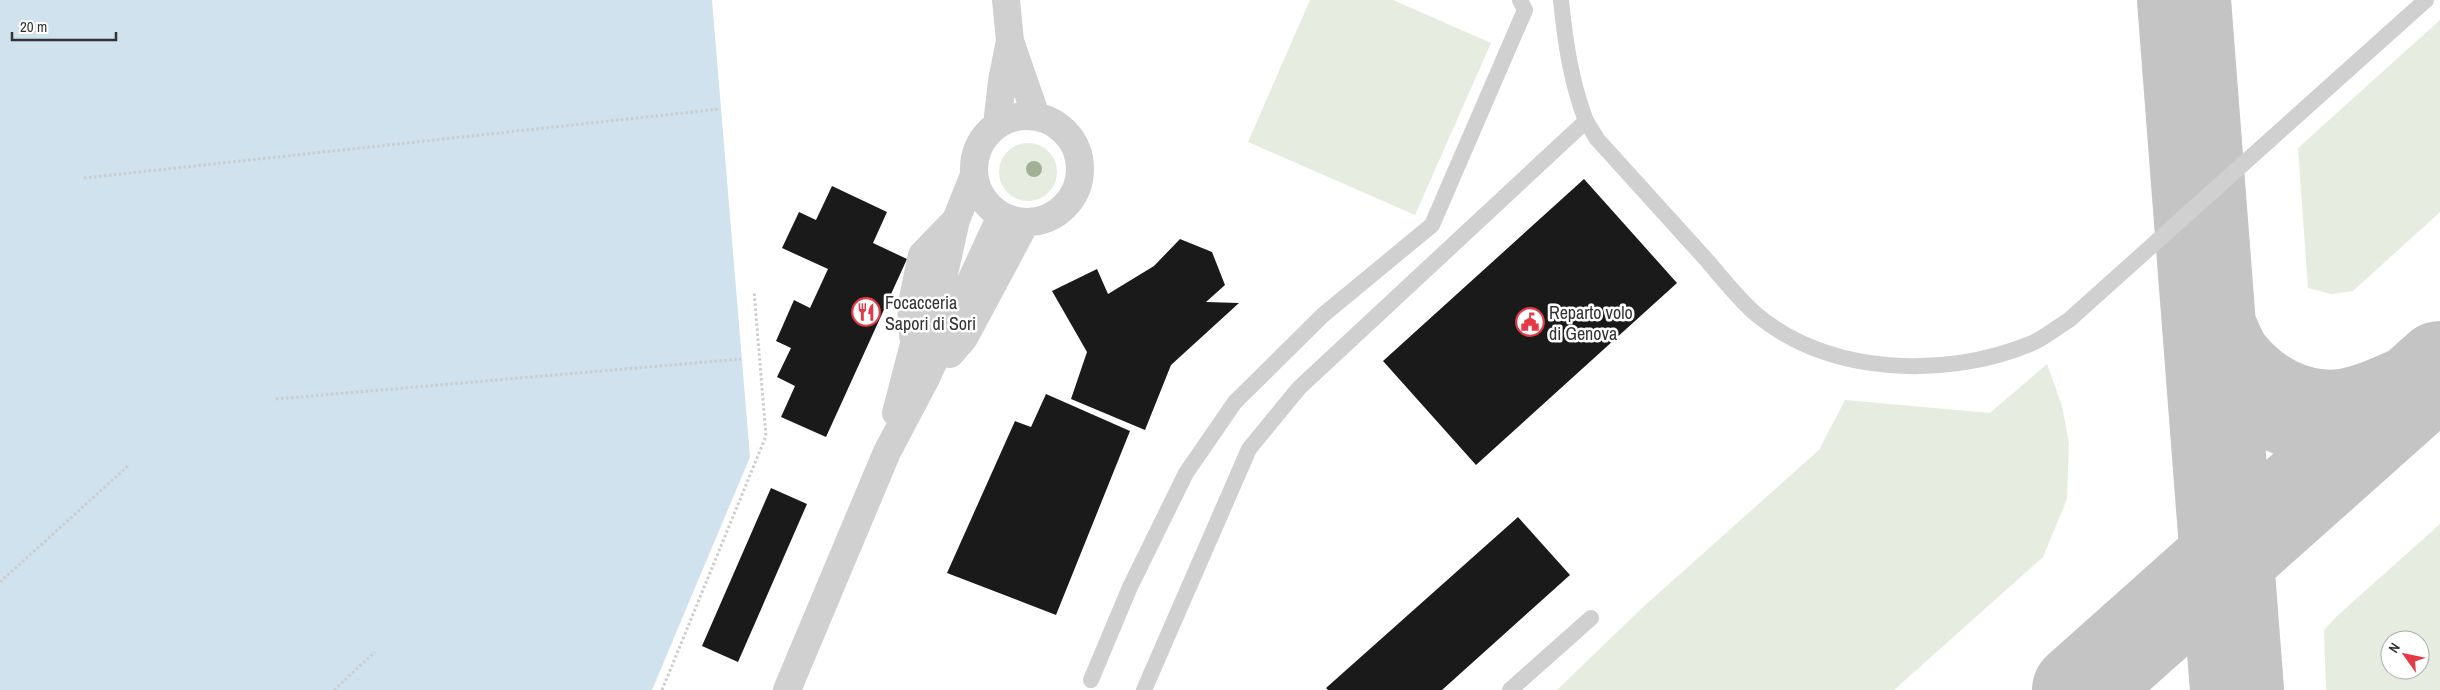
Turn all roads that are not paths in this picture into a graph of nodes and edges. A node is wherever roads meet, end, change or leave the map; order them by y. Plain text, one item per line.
1 (1006, 0) edge
2 (1520, 0) edge
3 (1561, 0) edge
4 (2426, 0) edge
5 (1010, 41) junction
6 (1036, 116) junction
7 (1586, 121) junction
8 (997, 125) junction
9 (974, 175) junction
10 (1014, 219) junction
11 (887, 452) junction
12 (1591, 618) dead end
13 (1091, 680) dead end
14 (787, 690) edge
15 (1144, 690) edge
16 (1510, 690) edge

1 - 5 street
2 - 13 lane
3 - 7 lane
4 - 7 lane
5 - 6 street
5 - 8 street
6 - 8 street
6 - 10 street
7 - 15 lane
8 - 9 street
9 - 10 street
9 - 11 street
10 - 11 street
11 - 14 street
12 - 16 lane

